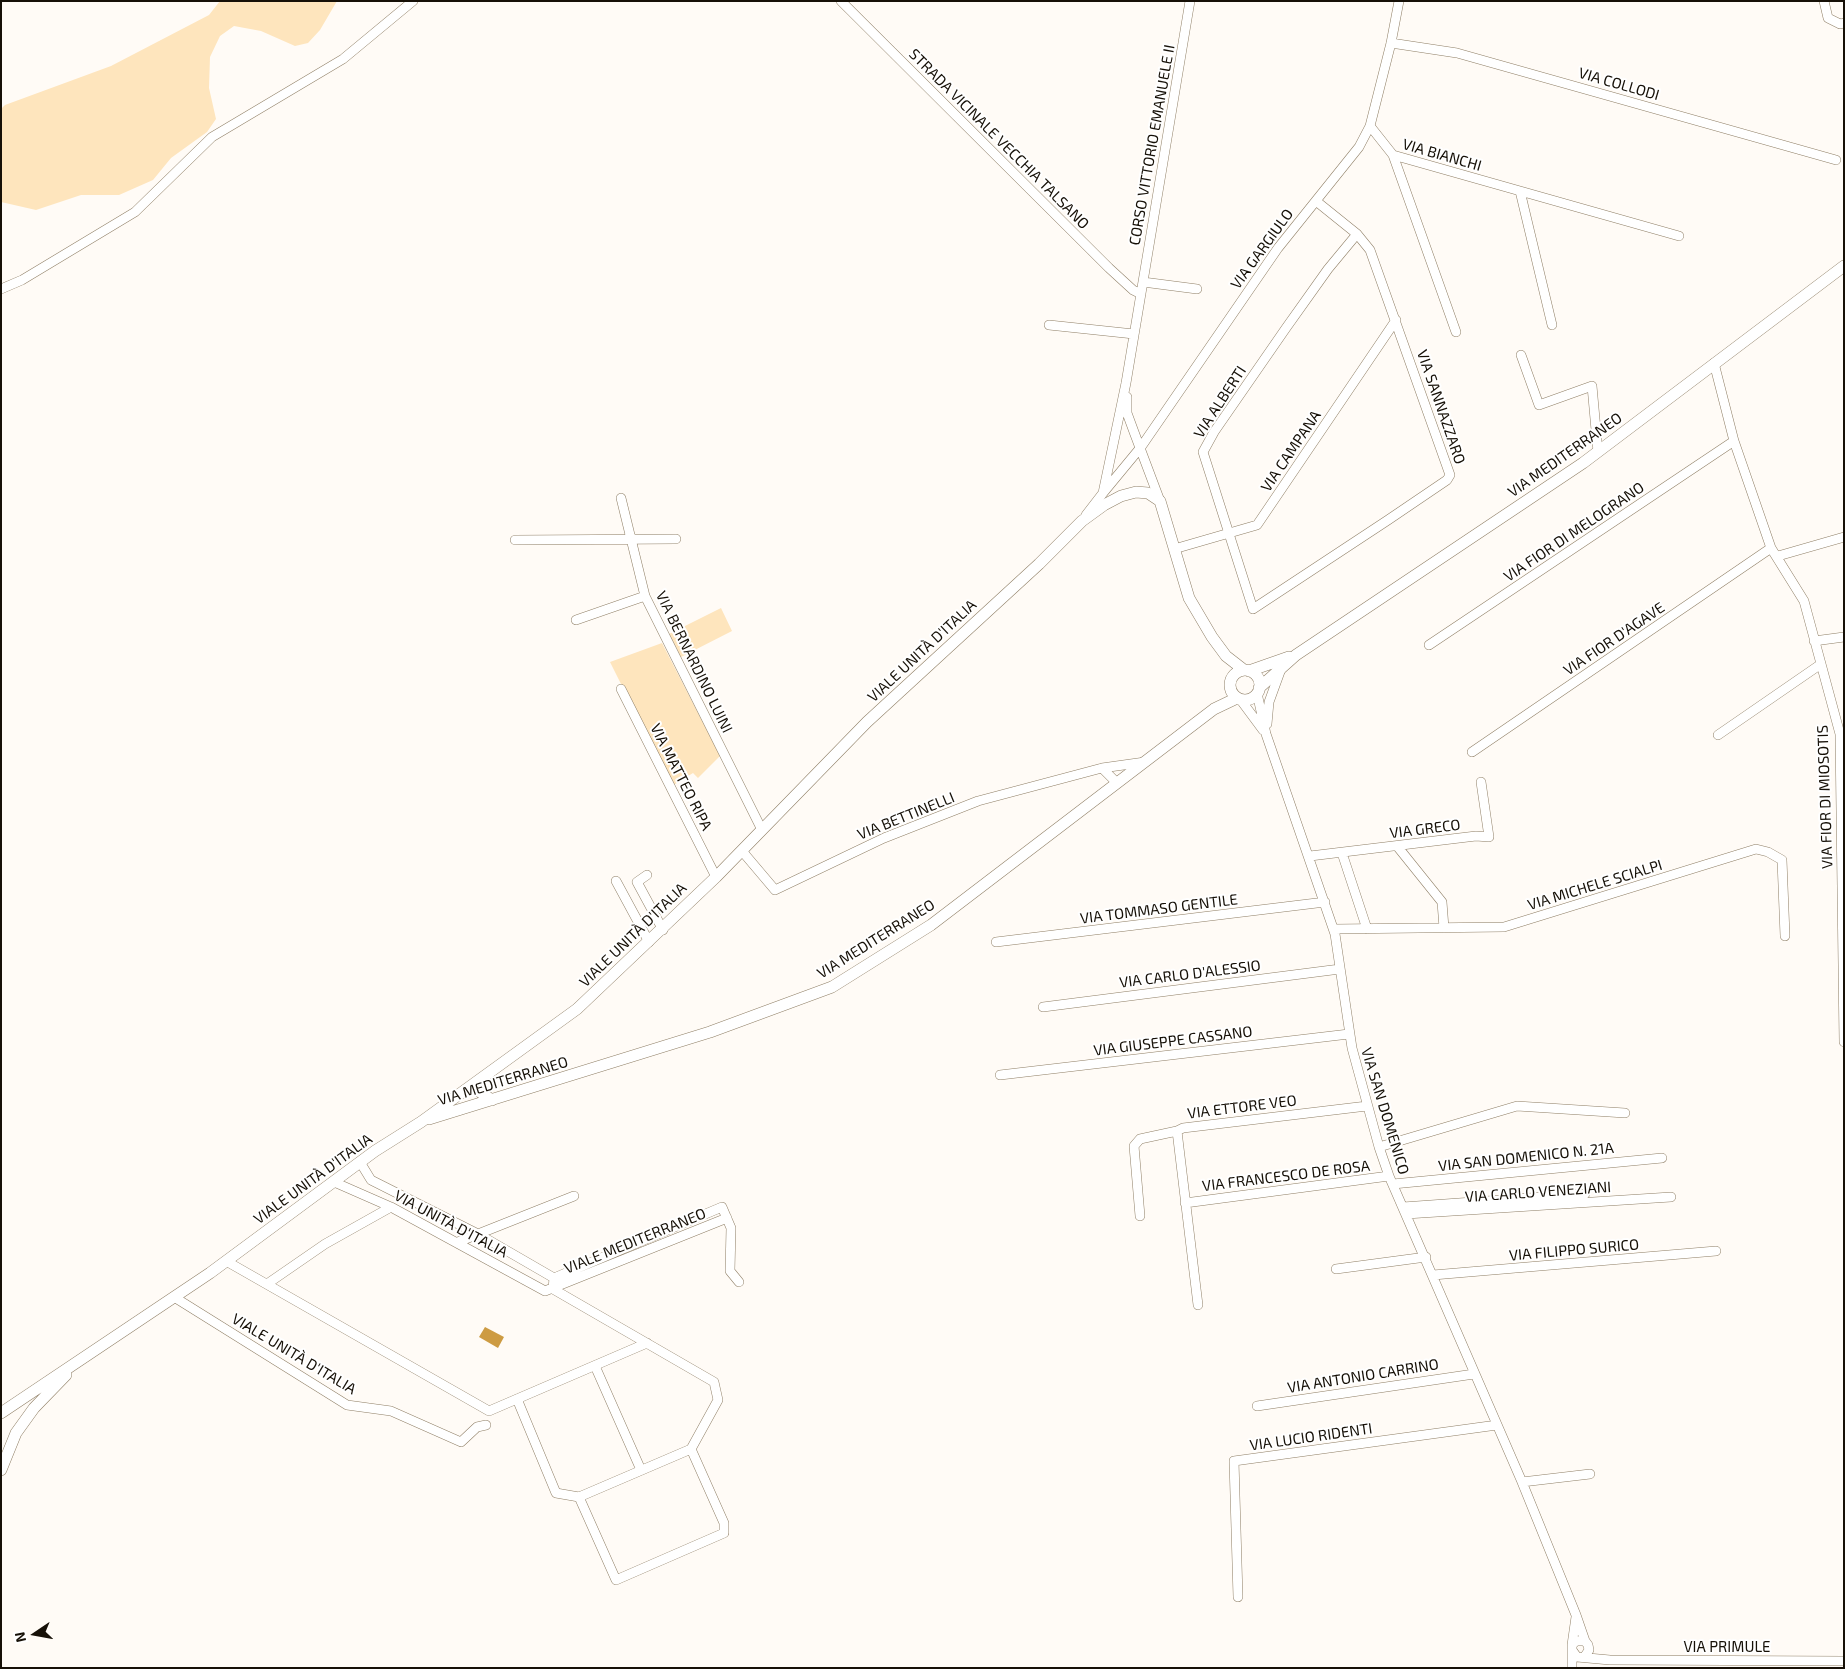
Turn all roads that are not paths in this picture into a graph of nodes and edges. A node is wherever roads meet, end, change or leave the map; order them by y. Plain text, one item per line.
1 (413, 1) edge
2 (841, 1) edge
3 (1190, 1) edge
4 (1399, 1) edge
5 (1824, 1) edge
6 (1844, 23) edge
7 (1392, 43) junction
8 (1370, 126) junction
9 (1393, 155) junction
10 (1836, 160) dead end
11 (1520, 191) junction
12 (1316, 201) junction
13 (1357, 234) junction
14 (1679, 236) dead end
15 (1844, 266) edge
16 (1142, 282) junction
17 (1, 290) edge
18 (1197, 290) dead end
19 (1140, 294) junction
20 (1396, 320) junction
21 (1049, 325) dead end
22 (1552, 325) dead end
23 (1456, 332) dead end
24 (1134, 334) junction
25 (1521, 355) dead end
26 (1714, 363) junction
27 (1126, 383) junction
28 (1734, 441) junction
29 (1141, 447) junction
30 (1598, 452) junction
31 (1103, 493) junction
32 (621, 498) dead end
33 (1160, 501) junction
34 (1082, 521) junction
35 (1230, 535) junction
36 (1844, 537) edge
37 (676, 538) dead end
38 (631, 539) junction
39 (515, 540) dead end
40 (1771, 548) junction
41 (1174, 549) junction
42 (1778, 556) junction
43 (645, 596) junction
44 (1253, 609) joint
45 (576, 620) dead end
46 (1844, 637) edge
47 (1814, 641) junction
48 (1429, 645) dead end
49 (1296, 655) junction
50 (1821, 664) junction
51 (1282, 668) junction
52 (1246, 671) junction
53 (621, 689) dead end
54 (1258, 690) junction
55 (1239, 698) junction
56 (1266, 734) junction
57 (1718, 736) dead end
58 (1472, 752) dead end
59 (1146, 761) junction
60 (1102, 768) junction
61 (1481, 782) dead end
62 (1117, 784) junction
63 (762, 830) junction
64 (1397, 846) junction
65 (742, 851) junction
66 (1342, 852) junction
67 (1310, 856) junction
68 (647, 875) dead end
69 (716, 877) junction
70 (616, 881) dead end
71 (1325, 902) junction
72 (1444, 928) junction
73 (1334, 929) junction
74 (1367, 929) junction
75 (662, 930) junction
76 (1785, 936) dead end
77 (649, 942) junction
78 (996, 942) dead end
79 (1340, 969) junction
80 (1043, 1007) dead end
81 (1349, 1034) junction
82 (1844, 1042) edge
83 (1000, 1075) dead end
84 (478, 1081) junction
85 (492, 1100) junction
86 (1367, 1106) junction
87 (1625, 1113) dead end
88 (420, 1122) junction
89 (1177, 1131) junction
90 (1379, 1147) junction
91 (1662, 1158) dead end
92 (360, 1162) junction
93 (1391, 1180) junction
94 (334, 1182) junction
95 (1585, 1194) dead end
96 (574, 1196) dead end
97 (1671, 1197) dead end
98 (1185, 1203) junction
99 (391, 1207) junction
100 (1405, 1210) junction
101 (726, 1215) junction
102 (1140, 1216) dead end
103 (478, 1234) junction
104 (458, 1242) junction
105 (1716, 1252) dead end
106 (1426, 1257) junction
107 (226, 1261) junction
108 (1336, 1269) dead end
109 (1433, 1275) junction
110 (554, 1278) junction
111 (739, 1282) dead end
112 (267, 1284) junction
113 (553, 1289) junction
114 (174, 1297) junction
115 (1198, 1305) dead end
116 (647, 1343) junction
117 (81, 1360) junction
118 (596, 1366) junction
119 (1474, 1374) junction
120 (517, 1399) junction
121 (1257, 1406) dead end
122 (1, 1414) edge
123 (1497, 1425) junction
124 (486, 1426) dead end
125 (691, 1449) junction
126 (1, 1470) edge
127 (641, 1470) junction
128 (1590, 1474) dead end
129 (1522, 1482) junction
130 (579, 1497) junction
131 (1238, 1597) dead end
132 (1576, 1615) junction
133 (1572, 1647) junction
134 (1585, 1650) junction
135 (1844, 1661) edge
136 (1572, 1668) edge

1 - 17 street
2 - 19 street, STRADA VICINALE VECCHIA TALSANO
3 - 16 street, CORSO VITTORIO EMANUELE II
4 - 7 street, VIA GARGIULO
5 - 6 street
7 - 8 street, VIA GARGIULO
7 - 10 street, VIA COLLODI
8 - 9 street, VIA BIANCHI
8 - 12 street, VIA GARGIULO
9 - 11 street, VIA BIANCHI
9 - 23 street
11 - 14 street, VIA BIANCHI
11 - 22 street
12 - 13 street, VIA SANNAZZARO
12 - 29 street, VIA GARGIULO
13 - 20 street, VIA SANNAZZARO
13 - 35 street, VIA ALBERTI
15 - 26 main road, VIA MEDITERRANEO
16 - 18 street
16 - 19 street, CORSO VITTORIO EMANUELE II
19 - 24 street, CORSO VITTORIO EMANUELE II
20 - 35 street, VIA CAMPANA
20 - 44 street, VIA SANNAZZARO
21 - 24 street
24 - 27 street, CORSO VITTORIO EMANUELE II
25 - 30 street
26 - 28 street, VIA FIOR DI MIOSOTIS
26 - 30 main road, VIA MEDITERRANEO
27 - 29 street
27 - 31 street
28 - 40 street, VIA FIOR DI MIOSOTIS
28 - 48 street, VIA FIOR DI MELOGRANO
29 - 31 street, VIA GARGIULO
29 - 33 street
30 - 49 main road, VIA MEDITERRANEO
31 - 34 street, VIA GARGIULO
32 - 38 street, VIA BERNARDINO LUINI
33 - 34 main road, VIALE UNITÀ D'ITALIA
33 - 41 main road
34 - 63 main road, VIALE UNITÀ D'ITALIA
35 - 41 street, VIA CAMPANA
35 - 44 street, VIA ALBERTI
36 - 42 street
37 - 38 street
38 - 39 street
38 - 43 street, VIA BERNARDINO LUINI
40 - 42 street, VIA FIOR DI MIOSOTIS
40 - 58 street, VIA FIOR D'AGAVE
41 - 52 main road
42 - 47 street, VIA FIOR DI MIOSOTIS
43 - 45 street
43 - 63 street, VIA BERNARDINO LUINI
46 - 47 street
47 - 50 street, VIA FIOR DI MIOSOTIS
49 - 51 main road
49 - 52 main road
50 - 57 street
50 - 82 street, VIA FIOR DI MIOSOTIS
51 - 54 main road
51 - 56 street
52 - 54 main road
52 - 55 main road
53 - 69 street, VIA MATTEO RIPA
54 - 55 main road
54 - 56 street, VIA SAN DOMENICO
55 - 56 street, VIA SAN DOMENICO
55 - 59 main road, VIA MEDITERRANEO
56 - 67 street, VIA SAN DOMENICO
59 - 60 street, VIA BETTINELLI
59 - 62 main road, VIA MEDITERRANEO
60 - 62 street
60 - 65 street, VIA BETTINELLI
61 - 64 street, VIA GRECO
62 - 85 main road, VIA MEDITERRANEO
63 - 65 main road, VIALE UNITÀ D'ITALIA
64 - 66 street, VIA GRECO
64 - 72 street
65 - 69 main road, VIALE UNITÀ D'ITALIA
66 - 67 street, VIA GRECO
66 - 74 street
67 - 71 street, VIA SAN DOMENICO
68 - 75 street, VIALE UNITÀ D'ITALIA
69 - 75 main road, VIALE UNITÀ D'ITALIA
70 - 77 street, VIALE UNITÀ D'ITALIA
71 - 73 street, VIA SAN DOMENICO
71 - 78 street, VIA TOMMASO GENTILE
72 - 74 street, VIA MICHELE SCIALPI
72 - 76 street, VIA MICHELE SCIALPI
73 - 74 street, VIA MICHELE SCIALPI
73 - 79 street, VIA SAN DOMENICO
75 - 77 main road, VIALE UNITÀ D'ITALIA
77 - 84 main road, VIALE UNITÀ D'ITALIA
79 - 80 street, VIA CARLO D'ALESSIO
79 - 81 street, VIA SAN DOMENICO
81 - 83 street, VIA GIUSEPPE CASSANO
81 - 86 street, VIA SAN DOMENICO
84 - 85 main road
84 - 88 main road, VIALE UNITÀ D'ITALIA
85 - 88 main road, VIA MEDITERRANEO
86 - 89 street, VIA ETTORE VEO
86 - 90 street, VIA SAN DOMENICO
87 - 90 street
88 - 92 main road, VIALE UNITÀ D'ITALIA
89 - 98 street, VIA ETTORE VEO
89 - 102 street
90 - 93 street, VIA SAN DOMENICO
91 - 93 street, VIA SAN DOMENICO N. 21A
92 - 94 main road, VIALE UNITÀ D'ITALIA
92 - 103 street
93 - 98 street, VIA FRANCESCO DE ROSA
93 - 100 street, VIA SAN DOMENICO
94 - 99 street, VIA UNITÀ D'ITALIA
94 - 107 main road, VIALE UNITÀ D'ITALIA
95 - 100 street
96 - 103 street
97 - 100 street, VIA CARLO VENEZIANI
98 - 115 street, VIA ETTORE VEO
99 - 104 street, VIA UNITÀ D'ITALIA
99 - 112 street
100 - 106 street, VIA SAN DOMENICO
101 - 110 street
101 - 111 street, VIALE MEDITERRANEO
101 - 113 street, VIALE MEDITERRANEO
103 - 104 street
103 - 110 street
104 - 113 street, VIA UNITÀ D'ITALIA
105 - 109 street, VIA FILIPPO SURICO
106 - 108 street
106 - 109 street, VIA SAN DOMENICO
107 - 112 street
107 - 114 main road, VIALE UNITÀ D'ITALIA
109 - 119 street, VIA SAN DOMENICO
110 - 113 street
112 - 120 street
113 - 116 street
114 - 117 main road, VIALE UNITÀ D'ITALIA
114 - 124 street, VIALE UNITÀ D'ITALIA
116 - 118 street
116 - 125 street
117 - 122 main road, VIALE UNITÀ D'ITALIA
117 - 126 main road, VIALE UNITÀ D'ITALIA
118 - 120 street
118 - 127 street
119 - 121 street, VIA ANTONIO CARRINO
119 - 123 street, VIA SAN DOMENICO
120 - 130 street
123 - 129 street, VIA SAN DOMENICO
123 - 131 street, VIA LUCIO RIDENTI
125 - 127 street
125 - 130 street
127 - 130 street
128 - 129 street
129 - 132 street, VIA SAN DOMENICO
132 - 133 street, VIA SAN DOMENICO
132 - 134 street, VIA SAN DOMENICO
133 - 134 street
133 - 134 street, VIA PRIMULE
133 - 136 street, VIA SAN DOMENICO
134 - 135 street, VIA PRIMULE
134 - 136 street, VIA SAN DOMENICO

